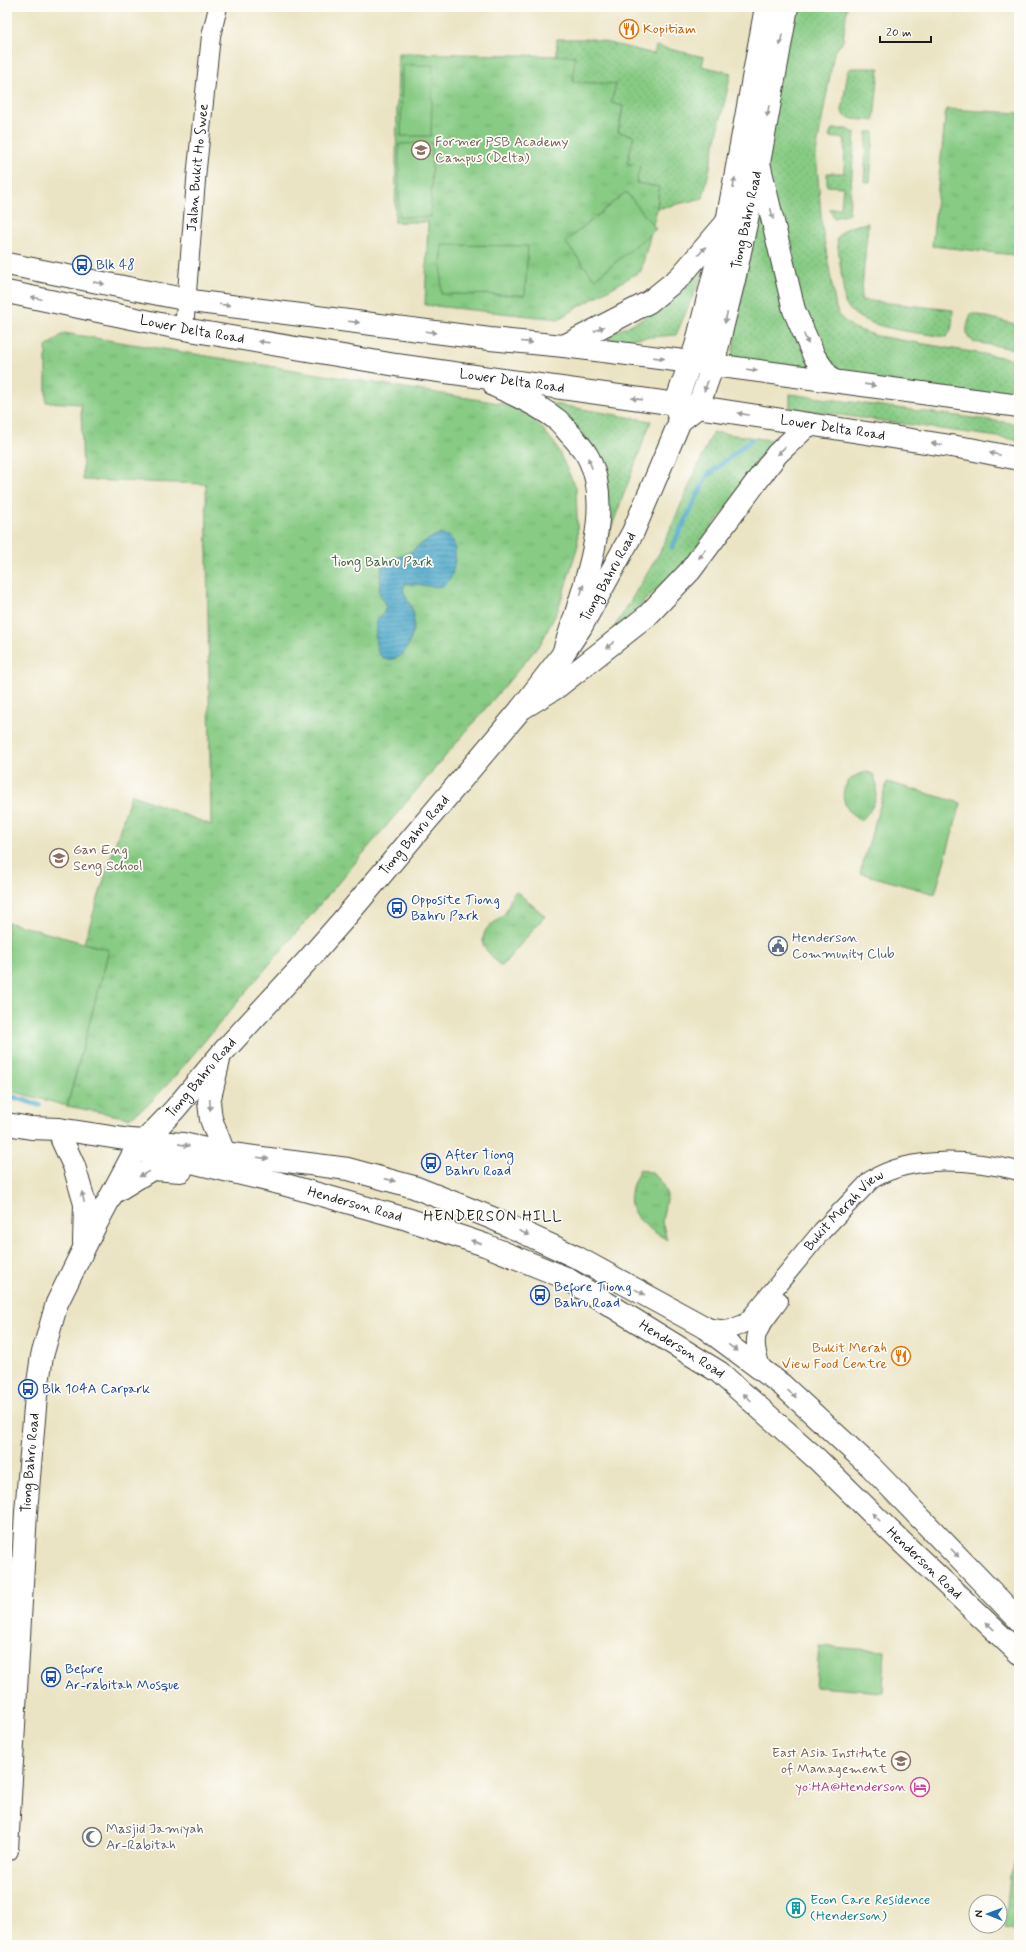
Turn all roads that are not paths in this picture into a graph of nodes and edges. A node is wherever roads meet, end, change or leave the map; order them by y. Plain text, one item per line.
1 (218, 7) edge
2 (766, 7) edge
3 (787, 7) edge
4 (759, 162) junction
5 (727, 222) junction
6 (7, 264) edge
7 (7, 292) edge
8 (186, 300) junction
9 (184, 329) junction
10 (564, 346) junction
11 (691, 362) junction
12 (713, 365) junction
13 (474, 376) junction
14 (831, 380) junction
15 (1019, 406) edge
16 (698, 407) junction
17 (678, 413) junction
18 (809, 424) junction
19 (1019, 459) edge
20 (563, 654) junction
21 (521, 709) junction
22 (221, 1054) junction
23 (7, 1124) edge
24 (31, 1128) junction
25 (62, 1140) junction
26 (140, 1146) junction
27 (224, 1153) junction
28 (1019, 1171) edge
29 (1019, 1183) edge
30 (279, 1184) junction
31 (113, 1194) junction
32 (83, 1249) junction
33 (704, 1327) junction
34 (762, 1369) junction
35 (1019, 1620) edge
36 (1019, 1653) edge
37 (7, 1850) edge

1 - 8 street, Jalan Bukit Ho Swee
5 -> 2 main road, Tiong Bahru Road
3 -> 4 main road, Tiong Bahru Road
4 -> 12 main road, Tiong Bahru Road
4 -> 14 main road
10 -> 5 main road
5 - 11 main road, Tiong Bahru Road
6 -> 8 main road, Lower Delta Road
9 -> 7 main road, Lower Delta Road
8 - 9 street, Jalan Bukit Ho Swee
8 -> 10 main road, Lower Delta Road
13 -> 9 main road, Lower Delta Road
10 -> 11 main road, Lower Delta Road
11 - 12 main road, Lower Delta Road
11 - 17 main road, Tiong Bahru Road
12 -> 14 main road, Lower Delta Road
12 -> 16 main road, Tiong Bahru Road
17 -> 13 main road, Lower Delta Road
20 -> 13 main road
14 -> 15 main road, Lower Delta Road
16 - 17 main road, Lower Delta Road
18 -> 16 main road, Lower Delta Road
17 - 20 main road, Tiong Bahru Road
19 -> 18 main road, Lower Delta Road
18 -> 21 main road
20 - 21 main road, Tiong Bahru Road
21 - 22 main road, Tiong Bahru Road
22 - 26 main road, Tiong Bahru Road
22 -> 27 main road
23 - 24 main road, Henderson Road
24 - 25 main road, Henderson Road
24 - 26 main road, Henderson Road
25 - 26 main road, Henderson Road
32 -> 25 main road
26 -> 27 main road, Henderson Road
26 - 30 main road, Henderson Road
26 - 31 main road, Tiong Bahru Road
27 -> 33 main road, Henderson Road
28 - 33 street, Bukit Merah View
29 - 34 street, Bukit Merah View
30 -> 31 main road
36 -> 30 main road, Henderson Road
31 - 32 main road, Tiong Bahru Road
32 - 37 main road, Tiong Bahru Road
33 -> 34 main road, Henderson Road
34 -> 35 main road, Henderson Road

